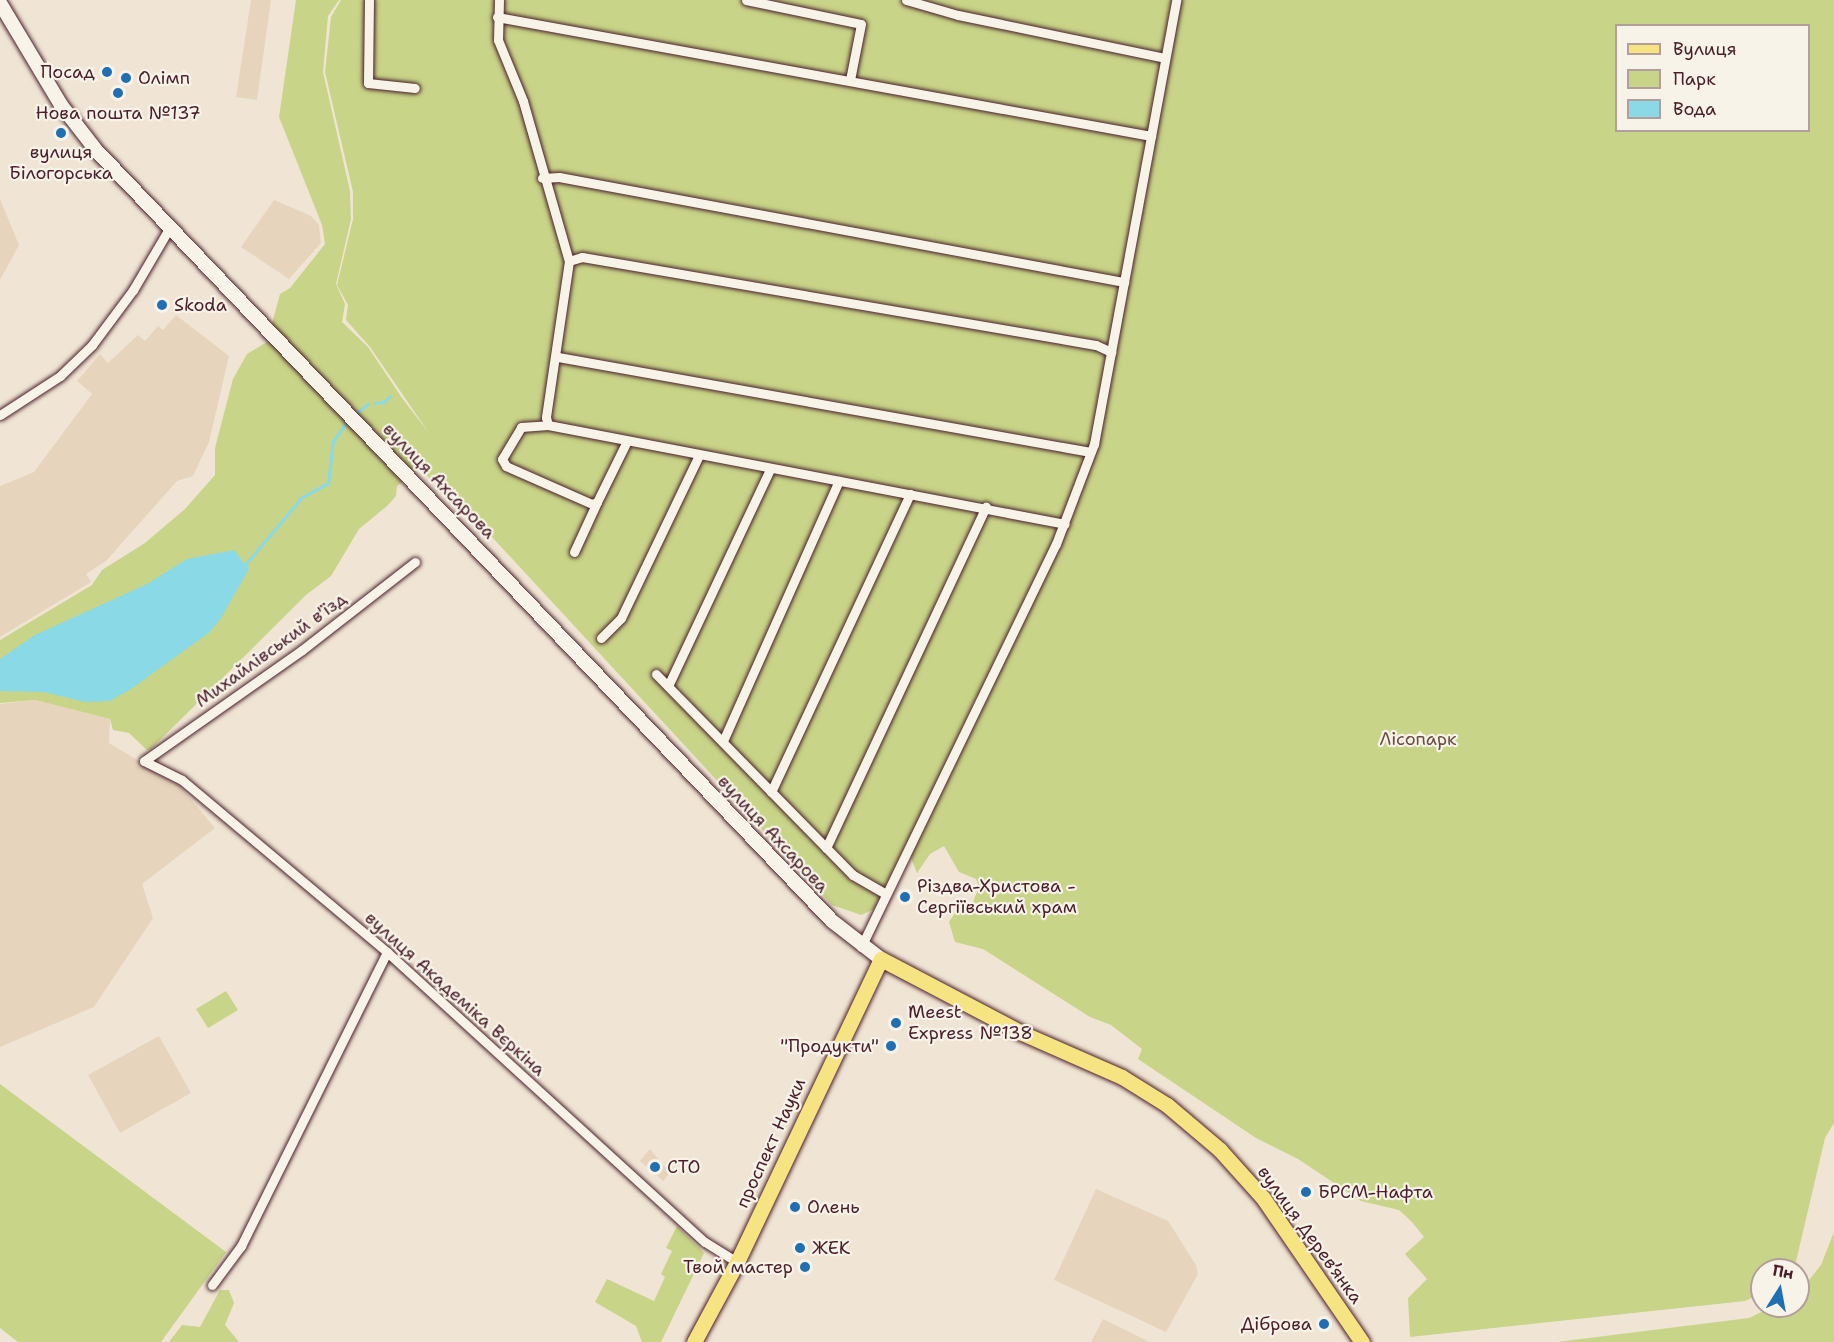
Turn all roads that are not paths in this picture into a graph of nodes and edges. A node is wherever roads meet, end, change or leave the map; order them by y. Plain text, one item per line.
1 (369, 0) edge
2 (499, 0) edge
3 (746, 0) edge
4 (906, 0) edge
5 (1176, 0) edge
6 (0, 3) edge
7 (497, 17) junction
8 (1165, 58) junction
9 (850, 80) junction
10 (415, 88) dead end
11 (1151, 136) junction
12 (542, 178) junction
13 (170, 227) junction
14 (569, 261) junction
15 (1124, 282) junction
16 (1111, 352) junction
17 (558, 357) junction
18 (0, 415) edge
19 (548, 425) junction
20 (627, 441) junction
21 (1091, 452) junction
22 (698, 457) junction
23 (770, 469) junction
24 (839, 481) junction
25 (910, 494) junction
26 (597, 502) junction
27 (986, 507) junction
28 (1065, 524) junction
29 (574, 552) dead end
30 (415, 562) dead end
31 (601, 638) dead end
32 (656, 674) dead end
33 (668, 686) junction
34 (723, 741) junction
35 (144, 760) joint
36 (771, 792) junction
37 (826, 848) junction
38 (886, 894) junction
39 (861, 947) junction
40 (387, 952) junction
41 (881, 959) junction
42 (737, 1262) junction
43 (212, 1285) dead end
44 (694, 1342) edge
45 (1362, 1342) edge

1 - 10 street
2 - 7 street
3 - 9 street
4 - 8 street
5 - 8 street
6 - 13 main road, вулиця Ахсарова
7 - 9 street
7 - 12 street
8 - 11 street
9 - 11 street
11 - 15 street
12 - 14 street
12 - 15 street
13 - 18 street
13 - 39 main road, вулиця Ахсарова
14 - 16 street
14 - 17 street
15 - 16 street
16 - 21 street
17 - 19 street
17 - 21 street
19 - 20 street
19 - 26 street
20 - 22 street
20 - 26 street
21 - 28 street
22 - 23 street
22 - 31 street
23 - 24 street
23 - 33 street
24 - 25 street
24 - 34 street
25 - 27 street
25 - 36 street
26 - 29 street
27 - 28 street
27 - 37 street
28 - 38 street
30 - 35 street, Михайлівський в'їзд
32 - 33 street
33 - 34 street
34 - 36 street
35 - 40 street, вулиця Академіка Вєркіна
36 - 37 street
37 - 38 street
38 - 39 street
39 - 41 main road, вулиця Ахсарова
40 - 42 street, вулиця Академіка Вєркіна
40 - 43 street
41 - 42 main road, проспект Науки
41 - 45 main road, вулиця Дерев’янка
42 - 44 main road, проспект Науки

